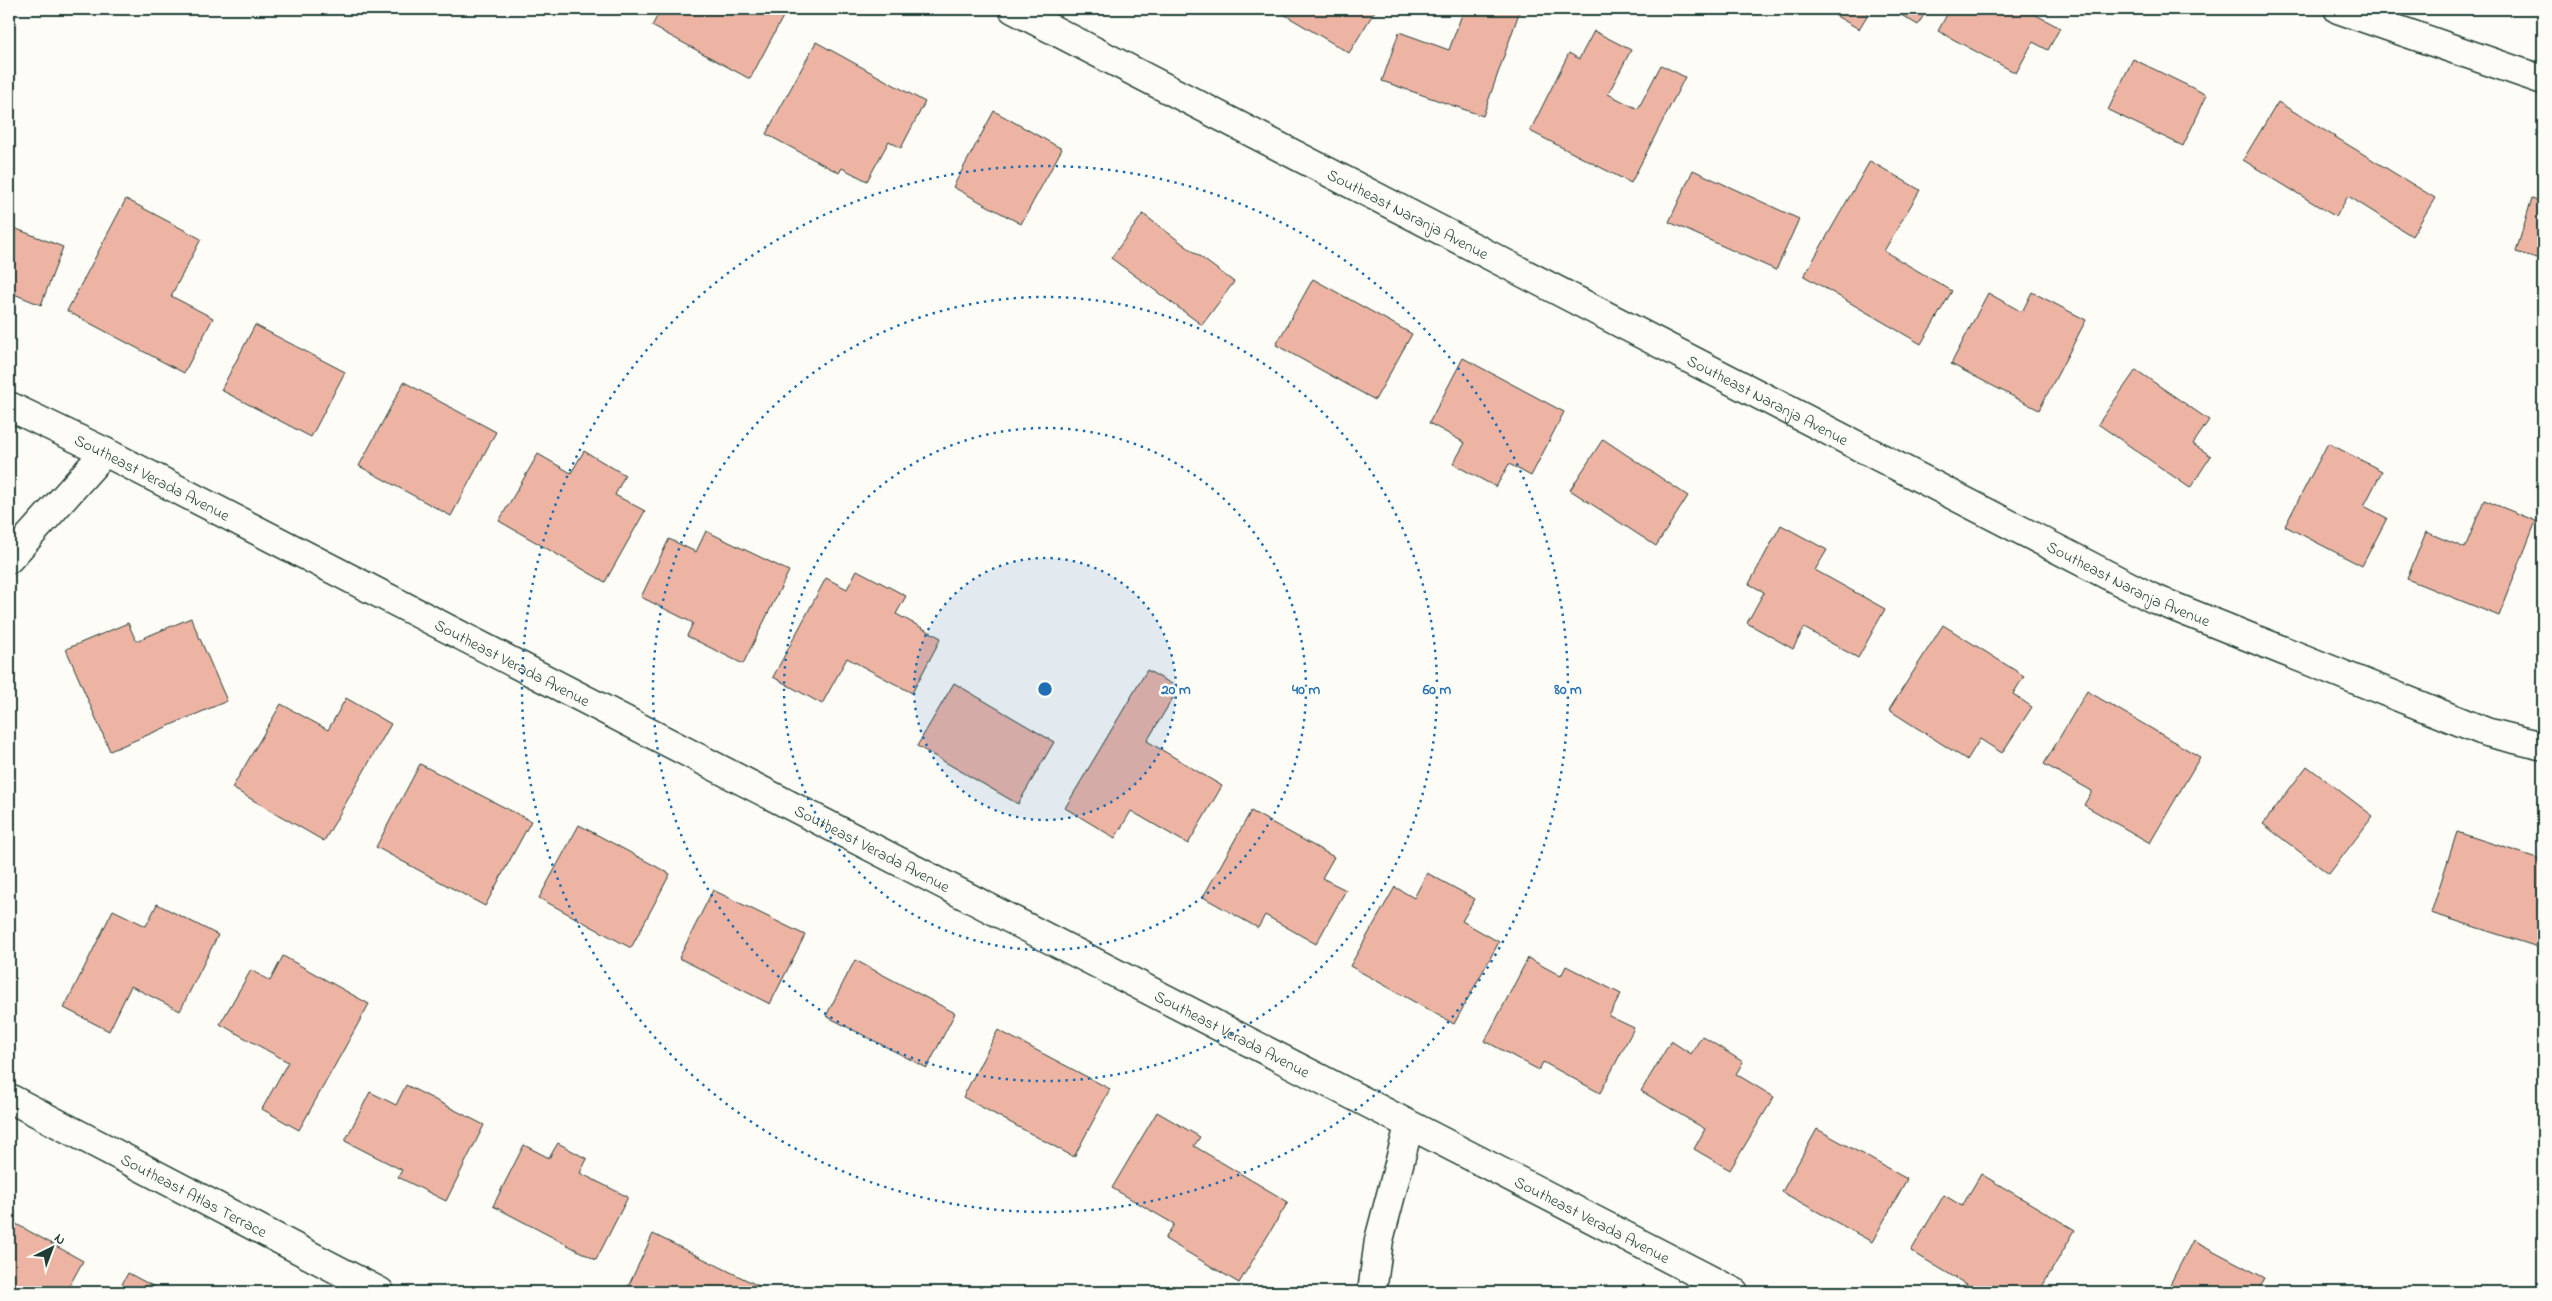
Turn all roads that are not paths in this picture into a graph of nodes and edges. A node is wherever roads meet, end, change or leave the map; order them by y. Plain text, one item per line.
1 (1013, 9) edge
2 (2338, 9) edge
3 (2543, 80) edge
4 (9, 406) edge
5 (105, 452) junction
6 (9, 559) edge
7 (2543, 746) edge
8 (9, 1098) edge
9 (1409, 1126) junction
10 (380, 1292) edge
11 (1372, 1292) edge
12 (1734, 1292) edge

1 - 7 street, Southeast Naranja Avenue
2 - 3 street
4 - 5 street, Southeast Verada Avenue
5 - 6 street
5 - 9 street, Southeast Verada Avenue
8 - 10 street, Southeast Atlas Terrace
9 - 11 street
9 - 12 street, Southeast Verada Avenue

